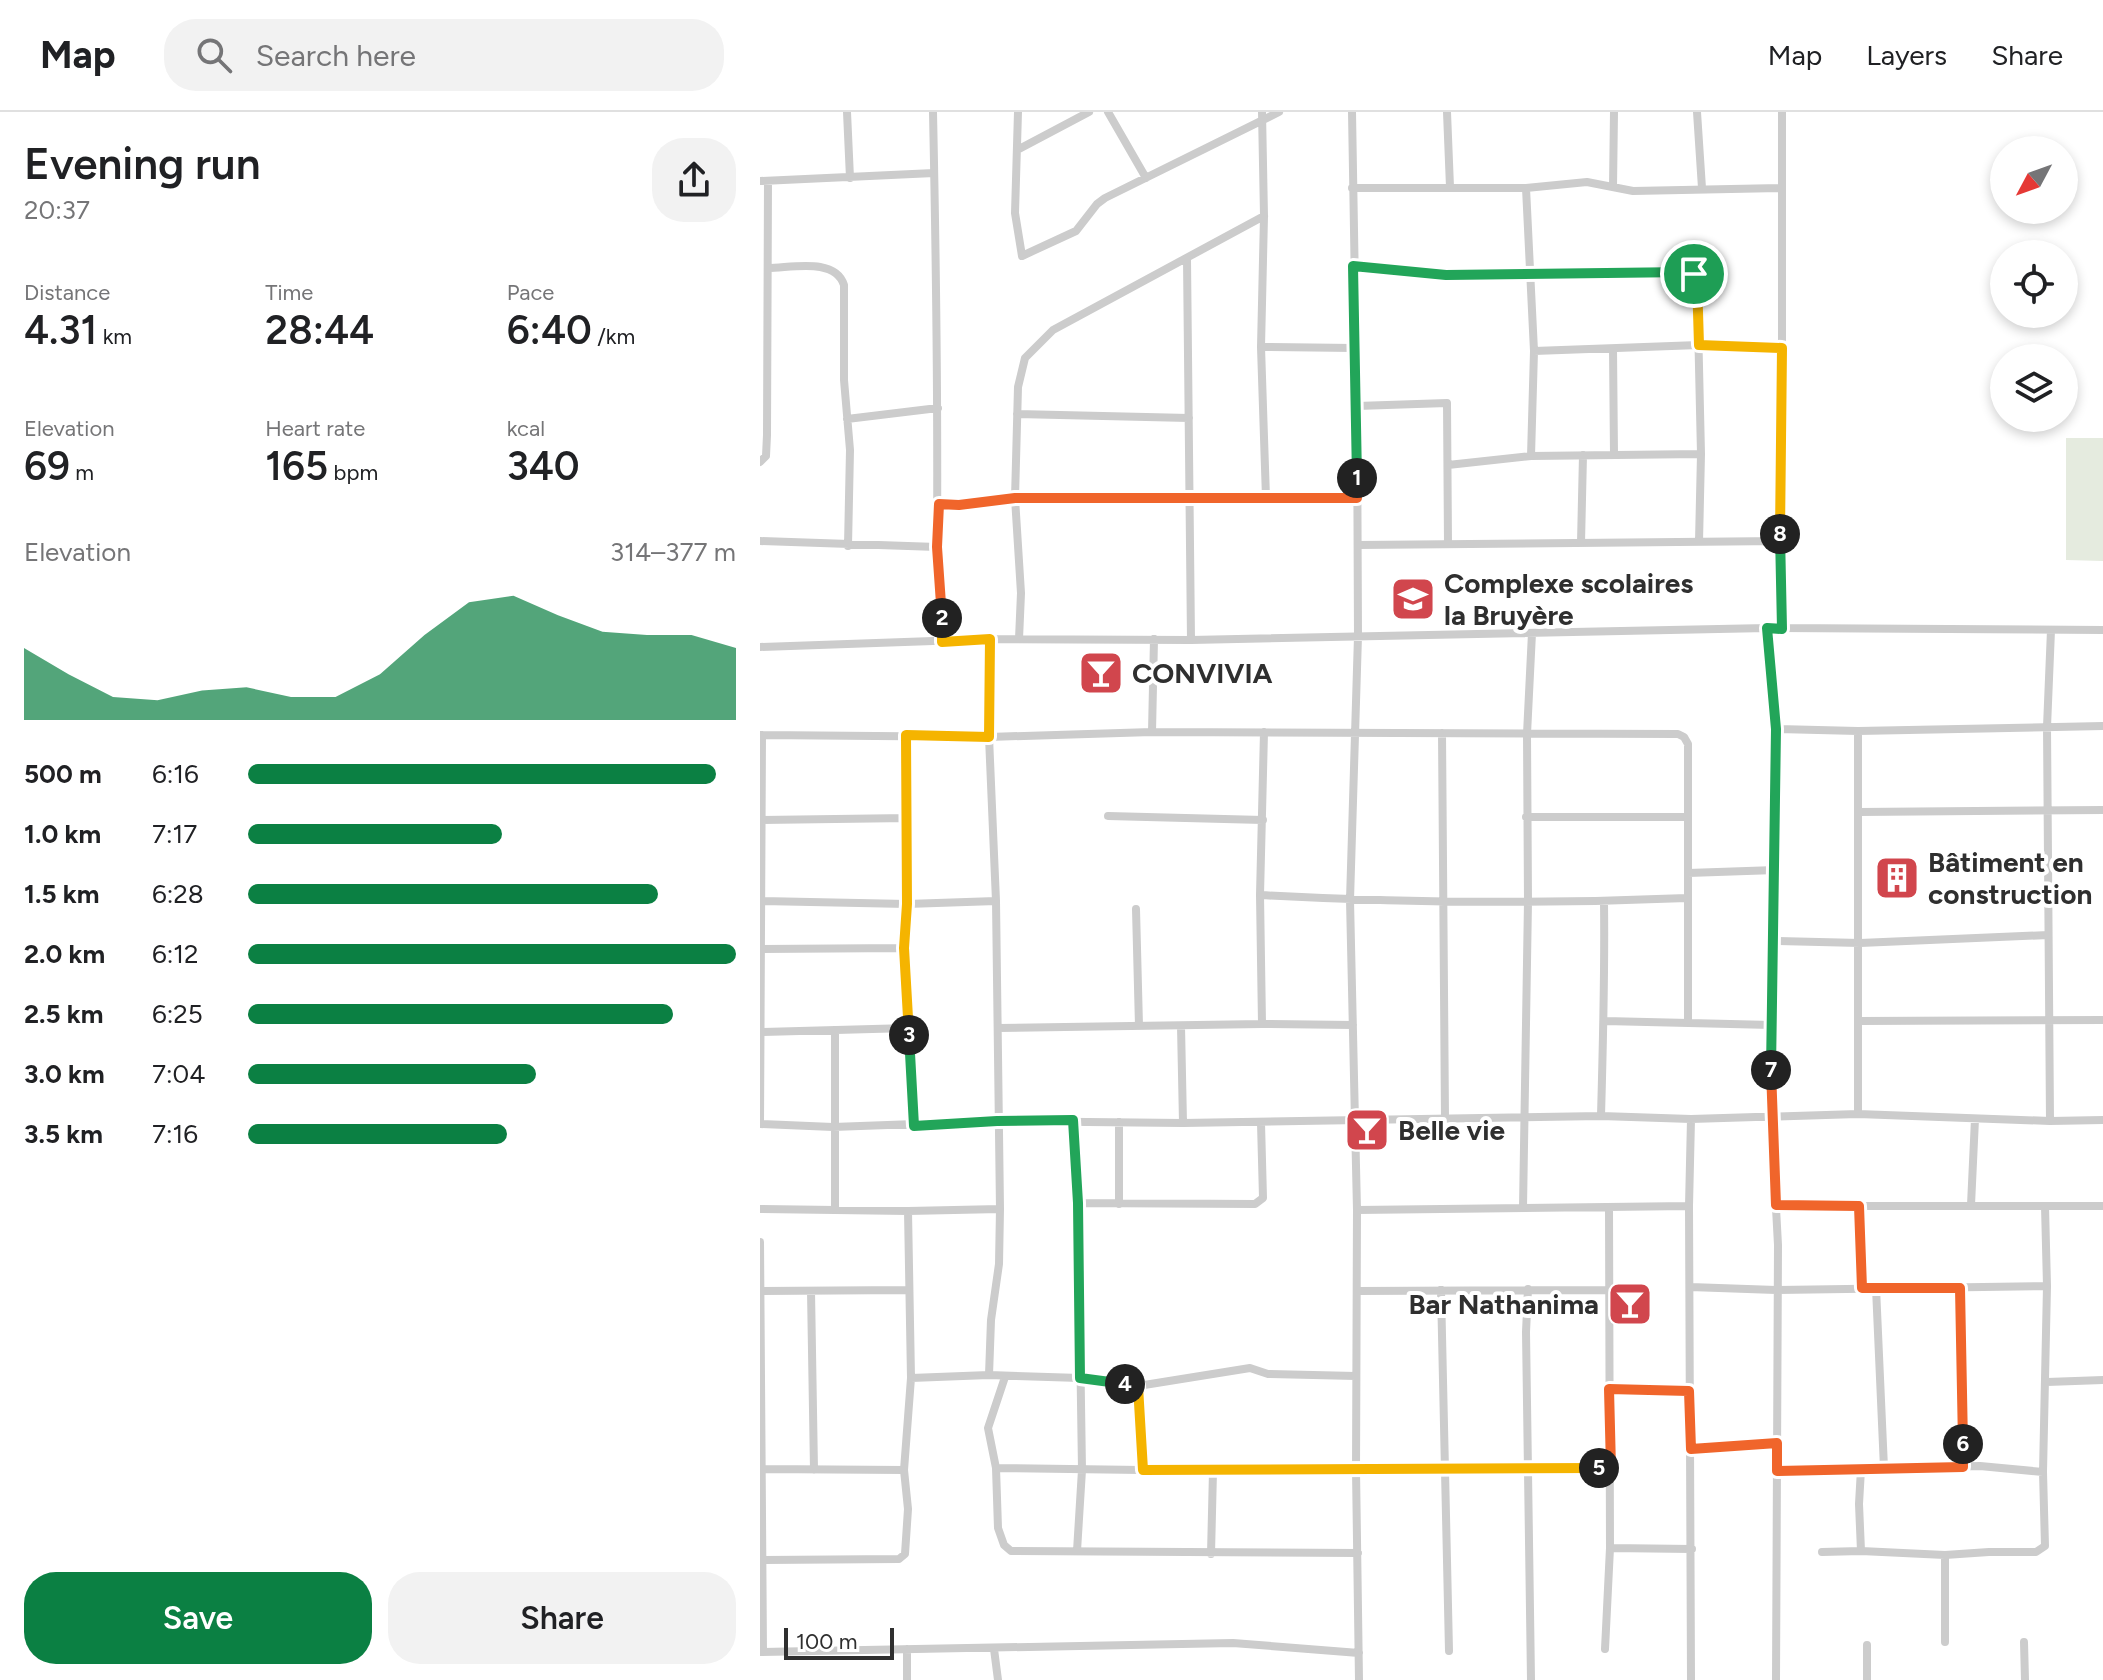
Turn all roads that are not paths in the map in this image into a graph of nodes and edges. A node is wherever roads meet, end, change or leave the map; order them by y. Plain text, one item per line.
1 (847, 112) edge
2 (933, 112) edge
3 (1018, 112) edge
4 (1068, 112) edge
5 (1089, 112) edge
6 (1108, 112) edge
7 (1279, 112) edge
8 (1352, 112) edge
9 (1447, 112) edge
10 (1614, 112) edge
11 (1697, 112) edge
12 (1782, 112) edge
13 (1262, 116) edge
14 (1068, 123) junction
15 (1019, 149) junction
16 (934, 173) junction
17 (850, 178) junction
18 (1146, 178) junction
19 (764, 181) edge
20 (1450, 187) junction
21 (1613, 187) junction
22 (1352, 188) junction
23 (1526, 188) junction
24 (1702, 188) junction
25 (1782, 188) junction
26 (1264, 216) junction
27 (1187, 259) junction
28 (1353, 266) junction
29 (768, 268) junction
30 (1532, 274) junction
31 (1699, 345) junction
32 (1261, 347) junction
33 (1354, 348) junction
34 (1782, 348) junction
35 (1613, 349) junction
36 (1534, 351) junction
37 (763, 381) edge
38 (1357, 406) junction
39 (938, 408) junction
40 (1017, 414) junction
41 (1189, 418) junction
42 (847, 419) junction
43 (1701, 454) junction
44 (1583, 455) junction
45 (1614, 455) junction
46 (1531, 456) junction
47 (760, 462) edge
48 (1448, 465) junction
49 (1015, 498) junction
50 (1190, 498) junction
51 (1266, 498) junction
52 (1357, 498) junction
53 (939, 504) junction
54 (760, 541) edge
55 (1780, 541) junction
56 (1699, 542) junction
57 (1581, 543) junction
58 (1448, 544) junction
59 (1358, 545) junction
60 (848, 546) junction
61 (937, 547) junction
62 (1767, 628) junction
63 (1782, 629) junction
64 (2051, 630) junction
65 (2103, 630) edge
66 (1532, 633) junction
67 (1358, 636) junction
68 (990, 639) junction
69 (1019, 639) junction
70 (1154, 639) junction
71 (1191, 640) junction
72 (942, 642) junction
73 (760, 647) edge
74 (2103, 726) edge
75 (2047, 727) junction
76 (1776, 729) junction
77 (1858, 731) junction
78 (1152, 732) junction
79 (1264, 732) junction
80 (1356, 733) junction
81 (1442, 733) junction
82 (1527, 734) junction
83 (761, 735) edge
84 (906, 735) junction
85 (989, 737) junction
86 (2048, 809) junction
87 (2103, 810) edge
88 (1859, 812) junction
89 (1108, 816) dead end
90 (1526, 817) junction
91 (1686, 817) junction
92 (908, 818) junction
93 (762, 820) edge
94 (1263, 820) junction
95 (1776, 870) junction
96 (1688, 873) junction
97 (1260, 895) junction
98 (1687, 898) junction
99 (1350, 900) junction
100 (761, 901) edge
101 (996, 901) junction
102 (1445, 901) junction
103 (1528, 901) junction
104 (1604, 902) junction
105 (907, 904) junction
106 (1136, 909) dead end
107 (2048, 935) junction
108 (1774, 941) junction
109 (1860, 943) junction
110 (904, 948) junction
111 (762, 949) junction
112 (2103, 1020) edge
113 (1605, 1021) junction
114 (1859, 1021) junction
115 (2051, 1022) junction
116 (1688, 1023) junction
117 (1262, 1024) junction
118 (1353, 1025) junction
119 (1772, 1025) junction
120 (1139, 1026) junction
121 (1181, 1026) junction
122 (909, 1028) junction
123 (998, 1028) junction
124 (835, 1030) junction
125 (763, 1032) junction
126 (1858, 1114) junction
127 (1771, 1115) junction
128 (1601, 1116) junction
129 (1445, 1119) junction
130 (1524, 1119) junction
131 (1691, 1119) junction
132 (1975, 1119) junction
133 (1073, 1120) junction
134 (1355, 1120) junction
135 (2103, 1120) edge
136 (997, 1121) junction
137 (2050, 1121) junction
138 (1119, 1122) junction
139 (1183, 1123) junction
140 (1261, 1123) junction
141 (760, 1124) edge
142 (914, 1126) junction
143 (833, 1127) junction
144 (1078, 1203) junction
145 (1119, 1204) junction
146 (1776, 1205) junction
147 (1971, 1205) junction
148 (1689, 1206) junction
149 (1859, 1206) junction
150 (2045, 1206) junction
151 (2103, 1206) edge
152 (1609, 1207) junction
153 (1523, 1208) junction
154 (760, 1209) edge
155 (835, 1209) junction
156 (1000, 1209) junction
157 (1357, 1210) junction
158 (908, 1211) junction
159 (760, 1242) edge
160 (2047, 1286) junction
161 (1690, 1287) junction
162 (1862, 1288) junction
163 (1876, 1288) junction
164 (1960, 1288) junction
165 (1528, 1289) junction
166 (908, 1290) junction
167 (1441, 1290) junction
168 (1609, 1290) junction
169 (1776, 1290) junction
170 (761, 1291) edge
171 (811, 1291) junction
172 (1357, 1291) junction
173 (761, 1360) edge
174 (989, 1375) junction
175 (1356, 1376) junction
176 (1005, 1377) junction
177 (911, 1378) junction
178 (1080, 1378) junction
179 (2103, 1380) edge
180 (2047, 1382) junction
181 (1138, 1386) junction
182 (1609, 1389) junction
183 (1689, 1391) junction
184 (1777, 1443) junction
185 (1691, 1449) junction
186 (1963, 1467) junction
187 (996, 1468) junction
188 (1446, 1468) junction
189 (1528, 1468) junction
190 (1611, 1468) junction
191 (1884, 1468) junction
192 (761, 1469) edge
193 (1861, 1469) junction
194 (814, 1470) junction
195 (904, 1470) junction
196 (1082, 1470) junction
197 (1143, 1470) junction
198 (1356, 1470) junction
199 (1213, 1471) junction
200 (1777, 1471) junction
201 (2043, 1472) junction
202 (1610, 1548) junction
203 (1692, 1549) junction
204 (1077, 1551) junction
205 (1861, 1551) junction
206 (1822, 1552) dead end
207 (1358, 1553) junction
208 (1211, 1554) junction
209 (1945, 1555) junction
210 (764, 1560) junction
211 (1945, 1642) dead end
212 (2024, 1642) dead end
213 (1867, 1645) dead end
214 (907, 1649) junction
215 (994, 1649) junction
216 (1605, 1649) dead end
217 (1449, 1651) dead end
218 (762, 1652) edge
219 (1359, 1653) junction
220 (907, 1680) edge
221 (998, 1680) edge
222 (1359, 1680) edge
223 (1531, 1680) edge
224 (1691, 1680) edge
225 (1776, 1680) edge
226 (1867, 1680) edge
227 (2025, 1680) edge

1 - 17 street
2 - 16 street
3 - 15 street
4 - 14 street
5 - 14 street
6 - 18 street
7 - 13 street
8 - 22 street
9 - 20 street
10 - 21 street
11 - 24 street
12 - 25 street
13 - 18 street
13 - 26 street
14 - 15 street
15 - 18 street
16 - 17 street
16 - 39 street
17 - 19 street
19 - 29 street
20 - 22 street
20 - 23 street
21 - 23 street
21 - 24 street
22 - 28 street
23 - 30 street
24 - 25 street
25 - 34 street
26 - 27 street
26 - 32 street
27 - 40 street
27 - 41 street
28 - 30 street
28 - 33 street
29 - 37 street
29 - 42 street
30 - 31 street
30 - 36 street
31 - 34 street
31 - 35 street
31 - 43 street
32 - 33 street
32 - 51 street
33 - 38 street
34 - 55 street
35 - 36 street
35 - 45 street
36 - 46 street
37 - 47 street
38 - 48 street
38 - 52 street
39 - 42 street
39 - 53 street
40 - 41 street
40 - 49 street
41 - 50 street
42 - 60 street
43 - 45 street
43 - 56 street
44 - 45 street
44 - 46 street
44 - 57 street
46 - 48 street
48 - 58 street
49 - 50 street
49 - 53 street
49 - 69 street
50 - 51 street
50 - 71 street
51 - 52 street
52 - 59 street
53 - 61 street
54 - 60 street
55 - 56 street
55 - 63 street
56 - 57 street
57 - 58 street
58 - 59 street
59 - 67 street
60 - 61 street
61 - 72 street
62 - 63 street
62 - 66 street
62 - 76 street
63 - 64 street
64 - 65 street
64 - 75 street
66 - 67 street
66 - 82 street
67 - 71 street
67 - 80 street
68 - 69 street
68 - 72 street
68 - 85 street
69 - 70 street
70 - 71 street
70 - 78 street
72 - 73 street
74 - 75 street
75 - 77 street
75 - 86 street
76 - 77 street
76 - 95 street
77 - 88 street
78 - 79 street
78 - 85 street
79 - 80 street
79 - 94 street
80 - 81 street
80 - 99 street
81 - 82 street
81 - 102 street
82 - 90 street
82 - 91 street
83 - 84 street
83 - 93 street
84 - 85 street
84 - 92 street
85 - 101 street
86 - 87 street
86 - 88 street
86 - 107 street
88 - 109 street
89 - 94 street
90 - 91 street
90 - 103 street
91 - 96 street
92 - 93 street
92 - 105 street
93 - 100 street
94 - 97 street
95 - 96 street
95 - 108 street
96 - 98 street
97 - 99 street
97 - 117 street
98 - 104 street
98 - 116 street
99 - 102 street
99 - 118 street
100 - 105 street
100 - 111 street
101 - 105 street
101 - 123 street
102 - 103 street
102 - 129 street
103 - 104 street
103 - 130 street
104 - 113 street
105 - 110 street
106 - 120 street
107 - 109 street
107 - 115 street
108 - 109 street
108 - 119 street
109 - 114 street
110 - 111 street
110 - 122 street
111 - 125 street
112 - 115 street
113 - 116 street
113 - 128 street
114 - 115 street
114 - 126 street
115 - 137 street
116 - 119 street
117 - 118 street
117 - 121 street
118 - 134 street
119 - 127 street
120 - 121 street
120 - 123 street
121 - 139 street
122 - 124 street
122 - 142 street
123 - 136 street
124 - 125 street
124 - 143 street
125 - 141 street
126 - 127 street
126 - 132 street
127 - 131 street
127 - 146 street
128 - 130 street
128 - 131 street
129 - 130 street
129 - 134 street
130 - 153 street
131 - 148 street
132 - 137 street
132 - 147 street
133 - 136 street
133 - 138 street
133 - 144 street
134 - 140 street
134 - 157 street
135 - 137 street
136 - 142 street
136 - 156 street
138 - 139 street
138 - 145 street
139 - 140 street
140 - 145 street
141 - 143 street
142 - 143 street
143 - 155 street
144 - 145 street
144 - 178 street
146 - 149 street
146 - 169 street
147 - 149 street
147 - 150 street
148 - 152 street
148 - 161 street
149 - 162 street
150 - 151 street
150 - 160 street
152 - 153 street
152 - 168 street
153 - 157 street
154 - 155 street
155 - 158 street
156 - 158 street
156 - 174 street
157 - 172 street
158 - 166 street
159 - 170 street
160 - 164 street
160 - 180 street
161 - 169 street
161 - 183 street
162 - 163 street
162 - 169 street
163 - 164 street
163 - 191 street
164 - 186 street
165 - 167 street
165 - 168 street
165 - 189 street
166 - 171 street
166 - 177 street
167 - 172 street
167 - 188 street
168 - 182 street
169 - 184 street
170 - 171 street
170 - 173 street
171 - 194 street
172 - 175 street
173 - 192 street
174 - 176 street
174 - 177 street
175 - 181 street
175 - 198 street
176 - 178 street
176 - 187 street
177 - 195 street
178 - 181 street
178 - 196 street
179 - 180 street
180 - 201 street
181 - 197 street
182 - 183 street
182 - 190 street
183 - 185 street
184 - 185 street
184 - 200 street
185 - 203 street
186 - 191 street
186 - 201 street
187 - 196 street
187 - 204 street
188 - 189 street
188 - 198 street
188 - 217 street
189 - 190 street
189 - 223 street
190 - 202 street
191 - 193 street
192 - 194 street
192 - 210 street
193 - 200 street
193 - 205 street
194 - 195 street
195 - 210 street
196 - 197 street
196 - 204 street
197 - 199 street
198 - 199 street
198 - 207 street
199 - 208 street
200 - 225 street
201 - 209 street
202 - 203 street
202 - 216 street
203 - 224 street
204 - 208 street
205 - 206 street
205 - 209 street
207 - 208 street
207 - 219 street
209 - 211 street
210 - 218 street
212 - 227 street
213 - 226 street
214 - 215 street
214 - 218 street
214 - 220 street
215 - 219 street
215 - 221 street
219 - 222 street

